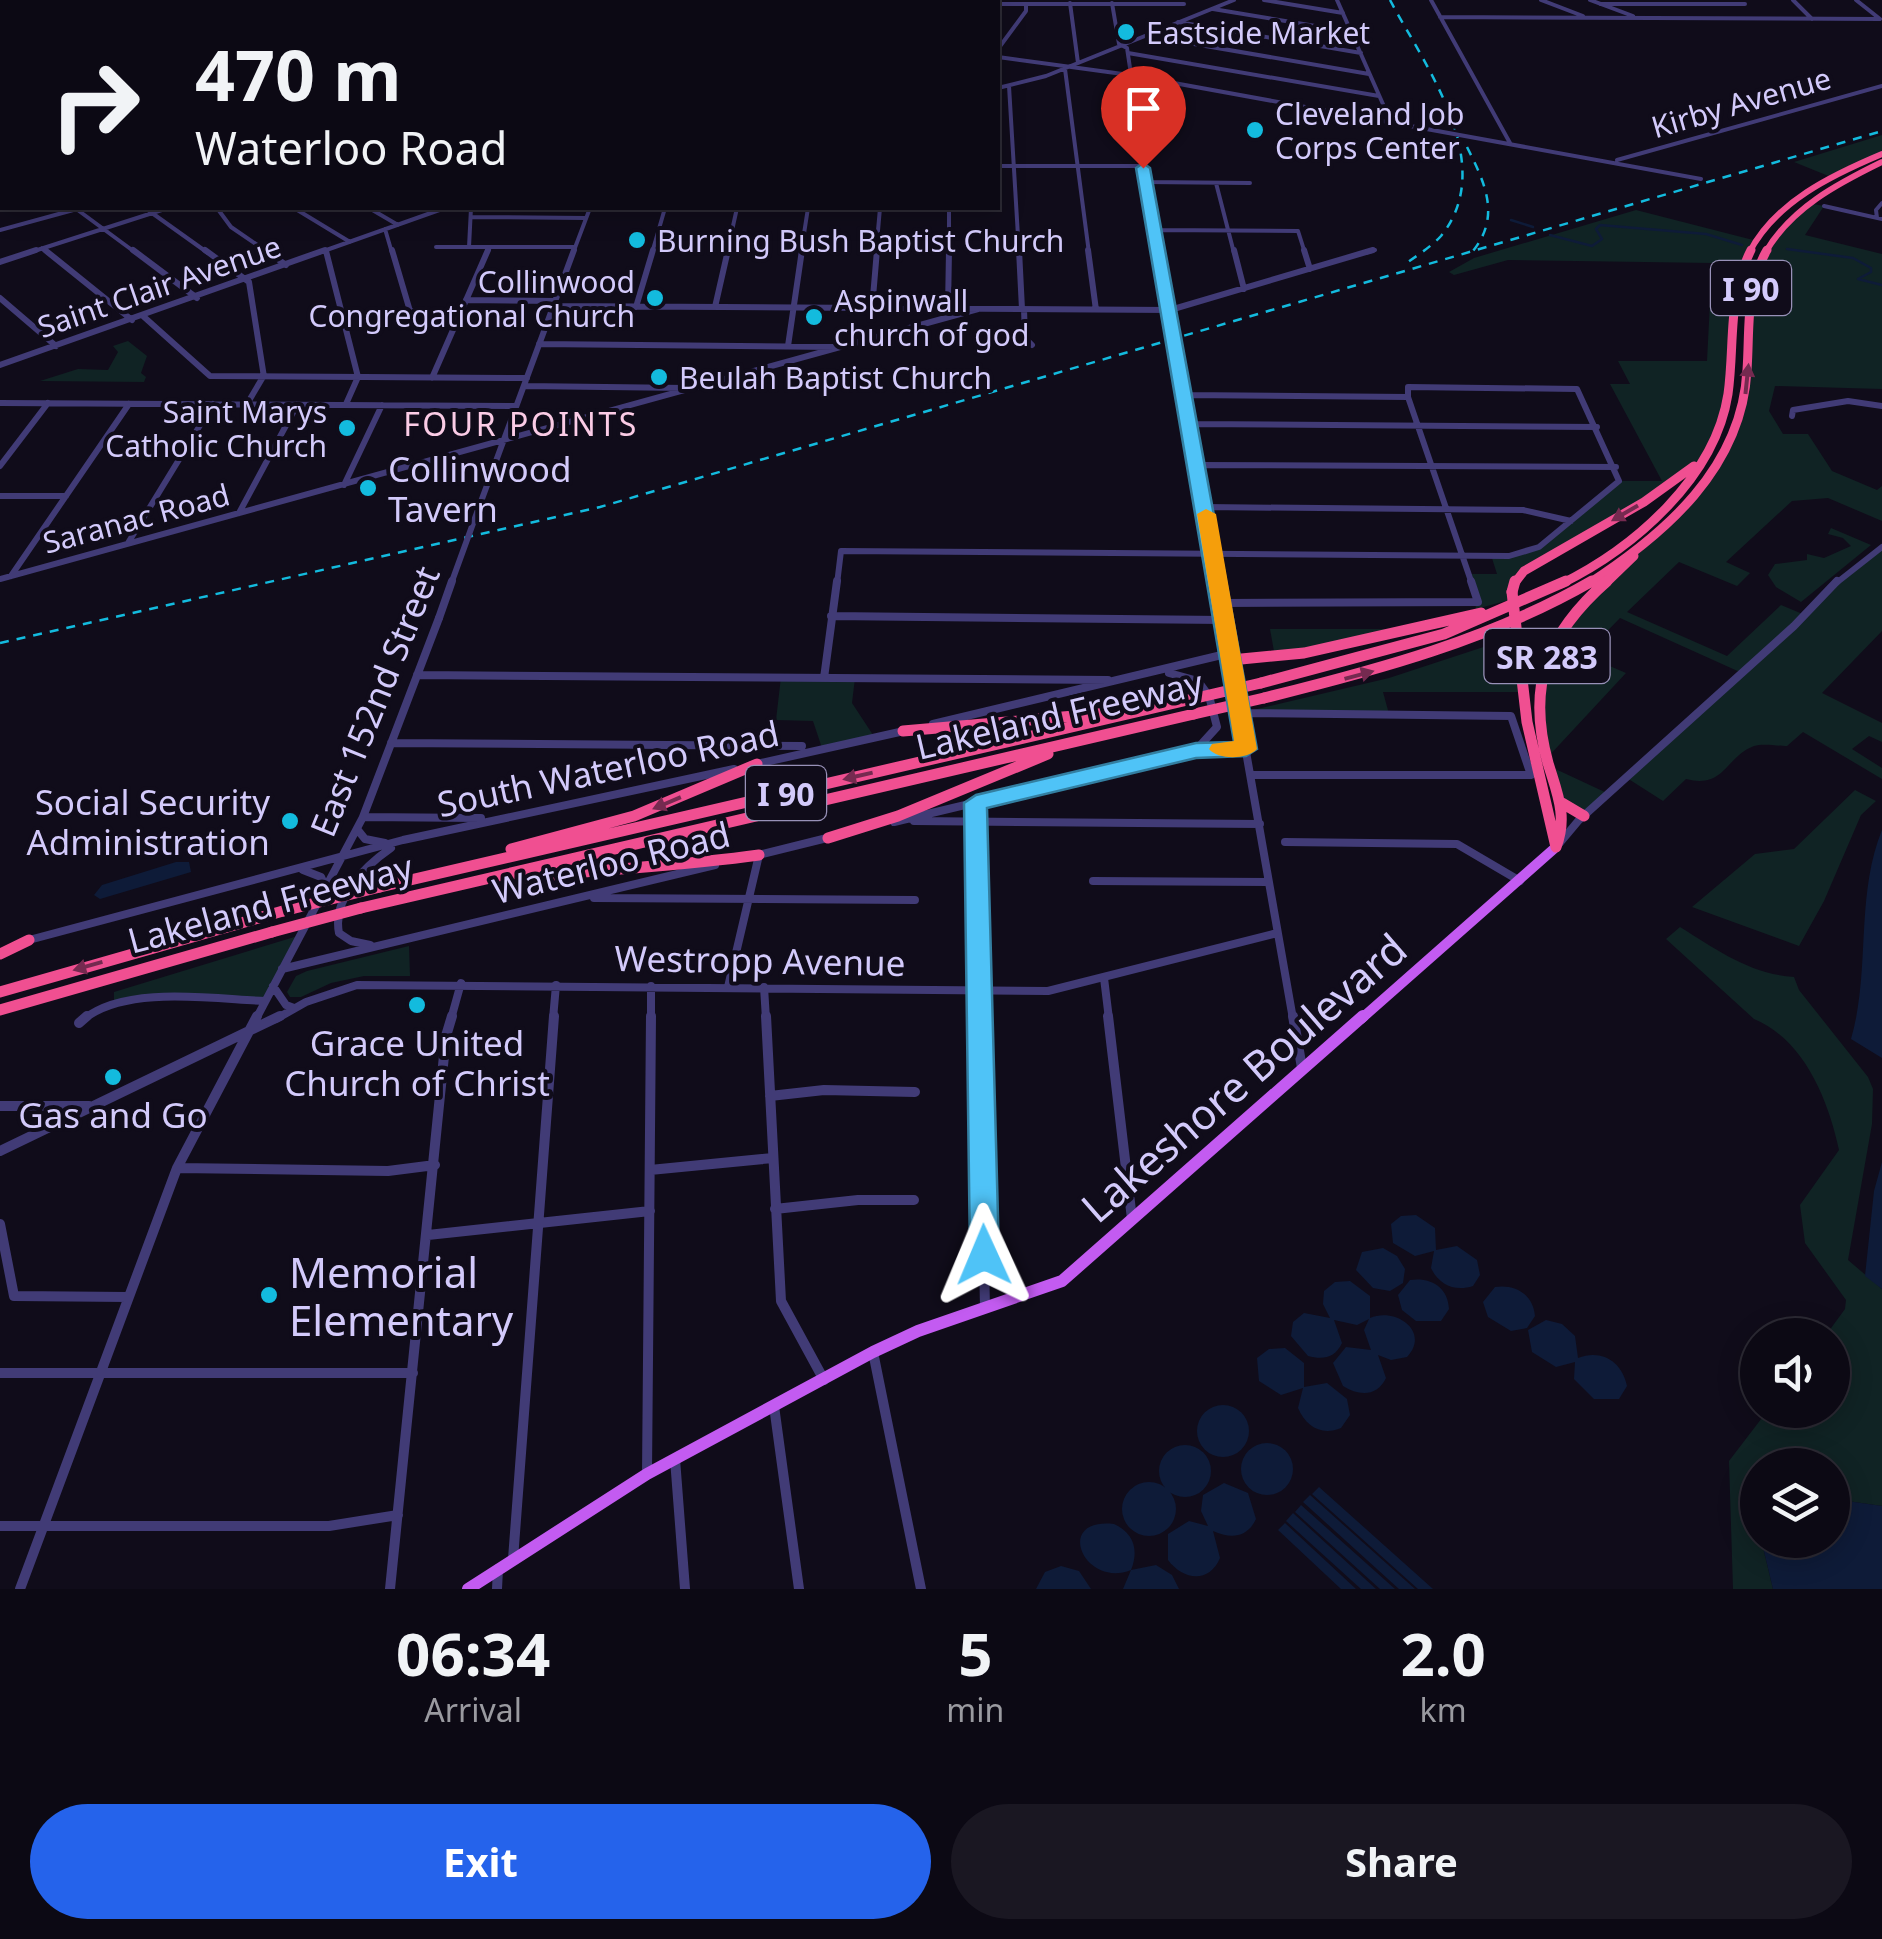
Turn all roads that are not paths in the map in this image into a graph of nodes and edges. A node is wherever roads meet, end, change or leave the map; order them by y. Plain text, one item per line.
1 (1234, 0) edge
2 (1264, 0) edge
3 (1337, 0) edge
4 (1431, 0) edge
5 (1540, 0) edge
6 (1590, 0) edge
7 (1793, 0) edge
8 (1856, 0) edge
9 (1115, 2) edge
10 (1743, 2) edge
11 (1000, 4) edge
12 (1026, 4) junction
13 (1070, 4) junction
14 (1184, 4) edge
15 (1600, 4) junction
16 (1212, 9) junction
17 (1202, 12) junction
18 (1343, 13) junction
19 (1188, 18) junction
20 (1440, 18) junction
21 (1588, 18) junction
22 (1637, 18) junction
23 (1759, 18) junction
24 (1881, 18) edge
25 (1812, 19) junction
26 (1178, 22) junction
27 (1352, 32) junction
28 (1145, 36) junction
29 (1000, 45) edge
30 (1122, 46) junction
31 (1128, 53) junction
32 (1360, 53) junction
33 (1000, 56) edge
34 (1078, 63) junction
35 (1067, 68) junction
36 (1130, 74) junction
37 (1369, 74) junction
38 (1008, 86) junction
39 (1000, 88) edge
40 (1882, 88) edge
41 (1379, 96) junction
42 (1390, 120) junction
43 (1510, 143) junction
44 (1882, 158) edge
45 (1612, 162) junction
46 (1000, 166) edge
47 (1013, 166) junction
48 (1078, 166) junction
49 (1142, 166) junction
50 (1702, 179) dead end
51 (1145, 182) junction
52 (1216, 183) junction
53 (1250, 183) dead end
54 (1882, 203) edge
55 (1824, 206) dead end
56 (69, 210) edge
57 (79, 210) edge
58 (148, 210) edge
59 (160, 210) edge
60 (218, 210) edge
61 (297, 210) edge
62 (373, 210) edge
63 (440, 210) edge
64 (471, 210) edge
65 (526, 210) edge
66 (589, 210) edge
67 (664, 210) edge
68 (737, 210) edge
69 (808, 210) edge
70 (880, 210) edge
71 (949, 210) edge
72 (152, 212) junction
73 (471, 217) junction
74 (522, 217) junction
75 (586, 218) junction
76 (1880, 219) edge
77 (398, 224) junction
78 (104, 228) junction
79 (384, 229) junction
80 (0, 230) edge
81 (1154, 230) junction
82 (1228, 231) junction
83 (350, 242) junction
84 (436, 246) dead end
85 (469, 246) junction
86 (490, 247) junction
87 (575, 247) junction
88 (42, 248) junction
89 (1375, 250) dead end
90 (326, 251) junction
91 (0, 262) edge
92 (286, 265) junction
93 (1310, 269) junction
94 (246, 280) junction
95 (1244, 288) junction
96 (0, 298) edge
97 (197, 298) junction
98 (466, 300) junction
99 (554, 304) junction
100 (636, 307) junction
101 (715, 307) junction
102 (794, 308) junction
103 (872, 309) junction
104 (948, 309) junction
105 (978, 309) junction
106 (1023, 309) junction
107 (1096, 310) junction
108 (1170, 310) junction
109 (460, 312) junction
110 (143, 316) junction
111 (132, 320) junction
112 (539, 344) junction
113 (1032, 345) dead end
114 (56, 346) junction
115 (788, 346) junction
116 (845, 347) junction
117 (0, 364) edge
118 (264, 376) junction
119 (358, 377) junction
120 (432, 378) junction
121 (527, 378) junction
122 (524, 386) junction
123 (695, 388) junction
124 (1185, 395) junction
125 (1408, 397) junction
126 (0, 403) edge
127 (48, 403) junction
128 (129, 404) junction
129 (213, 404) junction
130 (247, 404) junction
131 (298, 404) junction
132 (346, 404) junction
133 (382, 405) junction
134 (516, 406) junction
135 (1882, 406) edge
136 (1792, 416) dead end
137 (1190, 424) junction
138 (1418, 426) junction
139 (1597, 427) junction
140 (504, 440) junction
141 (1705, 457) junction
142 (1198, 465) junction
143 (0, 466) edge
144 (1432, 466) junction
145 (1616, 468) junction
146 (344, 485) junction
147 (0, 496) edge
148 (66, 496) junction
149 (1205, 507) junction
150 (1448, 509) junction
151 (239, 513) junction
152 (1572, 522) junction
153 (128, 544) junction
154 (1646, 544) junction
155 (1882, 547) edge
156 (1213, 555) junction
157 (1464, 555) junction
158 (11, 576) junction
159 (0, 579) edge
160 (1533, 598) junction
161 (1221, 603) junction
162 (831, 616) junction
163 (1224, 620) junction
164 (1230, 656) junction
165 (1154, 673) junction
166 (416, 675) junction
167 (824, 678) junction
168 (1039, 680) junction
169 (1123, 680) junction
170 (1051, 696) junction
171 (1264, 698) joint
172 (1192, 699) junction
173 (1240, 713) junction
174 (904, 731) junction
175 (1084, 739) junction
176 (392, 743) junction
177 (752, 746) junction
178 (802, 746) dead end
179 (1246, 749) junction
180 (1196, 750) junction
181 (757, 764) junction
182 (1252, 775) junction
183 (976, 803) junction
184 (1562, 804) junction
185 (363, 817) junction
186 (480, 818) dead end
187 (1582, 818) junction
188 (975, 820) junction
189 (899, 821) junction
190 (1260, 824) junction
191 (357, 829) junction
192 (828, 838) junction
193 (401, 841) junction
194 (1285, 842) dead end
195 (1556, 847) junction
196 (759, 855) junction
197 (341, 859) junction
198 (289, 872) junction
199 (442, 872) junction
200 (1522, 880) junction
201 (1093, 882) dead end
202 (1268, 882) junction
203 (326, 888) junction
204 (580, 898) junction
205 (747, 898) junction
206 (915, 900) dead end
207 (390, 901) junction
208 (1277, 932) junction
209 (29, 940) joint
210 (394, 943) junction
211 (0, 952) edge
212 (282, 970) junction
213 (1104, 978) junction
214 (461, 983) junction
215 (556, 984) junction
216 (273, 986) junction
217 (651, 986) junction
218 (728, 987) junction
219 (764, 987) junction
220 (980, 990) junction
221 (0, 992) edge
222 (265, 1001) junction
223 (294, 1008) junction
224 (0, 1012) edge
225 (79, 1022) dead end
226 (246, 1035) junction
227 (1302, 1068) junction
228 (914, 1092) dead end
229 (770, 1096) junction
230 (0, 1106) edge
231 (94, 1106) junction
232 (0, 1151) edge
233 (773, 1158) junction
234 (435, 1165) junction
235 (176, 1168) junction
236 (650, 1170) junction
237 (914, 1200) dead end
238 (775, 1209) junction
239 (650, 1211) junction
240 (1132, 1220) junction
241 (0, 1224) edge
242 (537, 1224) junction
243 (428, 1236) junction
244 (128, 1296) junction
245 (985, 1308) junction
246 (874, 1352) junction
247 (0, 1373) edge
248 (99, 1374) junction
249 (413, 1374) junction
250 (824, 1380) junction
251 (774, 1406) junction
252 (675, 1458) junction
253 (647, 1474) junction
254 (398, 1515) junction
255 (0, 1526) edge
256 (44, 1526) junction
257 (513, 1559) junction
258 (498, 1569) junction
259 (20, 1589) edge
260 (390, 1589) edge
261 (468, 1589) edge
262 (497, 1589) edge
263 (685, 1589) edge
264 (800, 1589) edge
265 (921, 1589) edge

1 - 16 street
2 - 18 street
3 - 18 street
4 - 20 street
5 - 21 street
6 - 15 street
7 - 25 street
8 - 24 street
9 - 13 street
9 - 14 street
9 - 30 street
10 - 15 street
10 - 23 street
11 - 12 street
12 - 13 street
12 - 29 street
13 - 34 street
14 - 17 street
14 - 19 street
15 - 22 street
16 - 17 street
16 - 27 street
17 - 19 street
18 - 27 street
19 - 26 street
20 - 21 street
20 - 43 street
21 - 22 street
22 - 23 street
23 - 25 street
24 - 25 street
26 - 28 street
26 - 32 street
27 - 32 street
28 - 30 street
28 - 37 street
30 - 31 street
30 - 34 street
31 - 36 street
31 - 41 street
32 - 37 street
33 - 35 street
34 - 35 street
35 - 36 street
35 - 38 street
35 - 48 street
36 - 42 street
36 - 49 street
37 - 41 street
38 - 39 street
38 - 47 street
40 - 45 street, Kirby Avenue
41 - 42 street
42 - 43 street
43 - 45 street
44 - 141 highway, Lakeland Freeway / I 90
154 -> 44 highway, Lakeland Freeway / I 90
45 - 50 street
46 - 47 street
47 - 48 street
47 - 106 street
48 - 49 street
48 - 107 street
49 - 51 street
51 - 52 street
51 - 81 street
52 - 53 street
52 - 82 street
54 - 76 street
55 - 76 street
56 - 80 street
57 - 78 street
58 - 72 street
59 - 72 street
60 - 92 street
61 - 83 street
62 - 77 street
63 - 77 street, Saint Clair Avenue
64 - 73 street
65 - 74 street
66 - 75 street, East 152nd Street
67 - 100 street
68 - 101 street
69 - 102 street
70 - 103 street
71 - 104 street
72 - 78 street
72 - 94 street
73 - 74 street
73 - 85 street
74 - 75 street
75 - 87 street, East 152nd Street
77 - 79 street, Saint Clair Avenue
78 - 88 street
78 - 97 street
79 - 83 street, Saint Clair Avenue
79 - 109 street
81 - 82 street
81 - 108 street
82 - 93 street
82 - 95 street
83 - 90 street, Saint Clair Avenue
84 - 85 street
85 - 86 street
86 - 87 street
86 - 98 street
87 - 99 street, East 152nd Street
88 - 91 street
88 - 111 street
89 - 93 street
90 - 92 street, Saint Clair Avenue
90 - 119 street
92 - 94 street, Saint Clair Avenue
93 - 95 street
94 - 97 street, Saint Clair Avenue
94 - 118 street
95 - 108 street
96 - 114 street
97 - 110 street, Saint Clair Avenue
98 - 99 street
98 - 109 street
99 - 100 street
99 - 112 street, East 152nd Street
100 - 101 street
101 - 102 street
102 - 103 street
102 - 115 street
103 - 104 street
104 - 105 street
105 - 106 street
105 - 116 street, Saranac Road
106 - 107 street
106 - 113 street
107 - 108 street
108 - 124 street
109 - 120 street
110 - 111 street, Saint Clair Avenue
110 - 118 street
111 - 114 street, Saint Clair Avenue
112 - 115 street
112 - 121 street, East 152nd Street
114 - 117 street, Saint Clair Avenue
115 - 116 street
116 - 123 street, Saranac Road
118 - 119 street
118 - 130 street
119 - 120 street
119 - 132 street
120 - 121 street
121 - 122 street, East 152nd Street
122 - 123 street
122 - 134 street, East 152nd Street
123 - 140 street, Saranac Road
124 - 125 street
124 - 137 street
125 - 138 street
125 - 139 street
126 - 127 street
127 - 128 street
127 - 143 street
128 - 129 street
128 - 148 street
129 - 130 street
129 - 153 street
130 - 131 street
131 - 132 street
131 - 151 street
132 - 133 street
133 - 134 street
133 - 146 street
134 - 140 street, East 152nd Street
135 - 136 street
137 - 138 street
137 - 142 street
138 - 139 street
138 - 144 street
139 - 145 street
140 - 146 street, Saranac Road
140 - 166 street, East 152nd Street, bridge
141 - 160 highway, Lakeland Freeway / I 90
141 -> 195 highway, SR 283, bridge
142 - 144 street
142 - 149 street
144 - 145 street
144 - 150 street
145 - 152 street
146 - 151 street, Saranac Road
147 - 148 street
148 - 158 street
149 - 150 street
149 - 156 street
150 - 152 street
150 - 157 street
151 - 153 street, Saranac Road
152 - 157 street
153 - 158 street, Saranac Road
171 -> 154 highway, Lakeland Freeway / I 90
154 - 184 highway, SR 283
155 - 187 street
156 - 157 street
156 - 161 street
156 - 162 street
157 - 161 street
158 - 159 street, Saranac Road
160 - 164 highway
160 - 172 highway, Lakeland Freeway / I 90, bridge
161 - 163 street
162 - 163 street
162 - 167 street
163 - 164 street
164 - 165 street, South Waterloo Road
164 - 173 street
165 - 169 street, South Waterloo Road
165 - 180 street
166 - 167 street
166 - 176 street, East 152nd Street
167 - 168 street
168 - 169 street
168 - 170 street
169 - 170 street, South Waterloo Road
170 - 174 street, South Waterloo Road
171 - 175 highway, Lakeland Freeway / I 90, bridge
172 - 174 highway
172 -> 199 highway, Lakeland Freeway / I 90
173 - 179 street
173 - 182 street
174 - 181 street, South Waterloo Road
175 - 192 highway
175 - 207 highway, Lakeland Freeway / I 90
176 - 177 street
176 - 185 street, East 152nd Street
177 - 178 street
177 - 181 street
179 - 180 street, Waterloo Road
179 - 182 street
180 - 183 street, Waterloo Road
181 - 193 street, South Waterloo Road
181 -> 199 highway
182 - 190 street
183 - 188 street
183 - 189 street, Waterloo Road
184 - 187 highway
184 - 195 highway, SR 283
185 - 186 street
185 - 191 street, East 152nd Street
187 - 195 street
188 - 189 street
188 - 190 street
188 - 220 street
189 - 192 street, Waterloo Road
190 - 202 street
191 - 193 street
191 - 197 street, East 152nd Street
192 - 196 street, Waterloo Road
193 - 197 street, South Waterloo Road
193 - 210 street
194 - 200 street
195 - 200 main road, Lakeshore Boulevard
196 - 204 street, Waterloo Road
196 - 205 street
196 - 207 highway
197 - 198 street, South Waterloo Road
197 - 203 street, East 152nd Street
198 - 203 street
198 - 209 street, South Waterloo Road
199 -> 221 highway, Lakeland Freeway / I 90, bridge
200 - 227 main road, Lakeshore Boulevard
201 - 202 street
202 - 208 street
203 - 212 street, East 152nd Street
204 - 205 street
204 - 210 street, Waterloo Road
205 - 206 street
205 - 218 street
207 - 224 highway, Lakeland Freeway / I 90, bridge
208 - 213 street, Westropp Avenue
208 - 227 street
209 - 211 highway
210 - 212 street, Waterloo Road
212 - 216 street, East 152nd Street
213 - 220 street, Westropp Avenue
213 - 240 street
214 - 215 street, Westropp Avenue
214 - 223 street, Westropp Avenue
214 - 234 street
215 - 217 street, Westropp Avenue
215 - 242 street
216 - 222 street, East 152nd Street
216 - 223 street
217 - 218 street, Westropp Avenue
217 - 236 street
218 - 219 street, Westropp Avenue
219 - 220 street, Westropp Avenue
219 - 229 street
220 - 245 street
222 - 225 street
222 - 226 street, East 152nd Street
223 - 226 street, Westropp Avenue
226 - 231 street
226 - 235 street, East 152nd Street
227 - 240 main road, Lakeshore Boulevard
228 - 229 street
229 - 233 street
230 - 231 street
231 - 232 street
233 - 236 street
233 - 238 street
234 - 235 street
234 - 243 street
235 - 244 street, East 152nd Street
236 - 239 street
237 - 238 street
238 - 250 street
239 - 242 street
239 - 253 street
240 - 245 main road, Lakeshore Boulevard
241 - 244 street
242 - 243 street
242 - 257 street
243 - 249 street
244 - 248 street, East 152nd Street
245 - 246 main road, Lakeshore Boulevard
246 - 250 main road, Lakeshore Boulevard
246 - 265 street
247 - 248 street
248 - 249 street
248 - 256 street, East 152nd Street
249 - 254 street
250 - 251 main road, Lakeshore Boulevard
251 - 252 main road, Lakeshore Boulevard
251 - 264 street
252 - 253 main road, Lakeshore Boulevard
252 - 263 street
253 - 257 main road, Lakeshore Boulevard
254 - 256 street
254 - 260 street
255 - 256 street
256 - 259 street, East 152nd Street
257 - 258 main road, Lakeshore Boulevard
258 - 261 main road, Lakeshore Boulevard
258 - 262 street

